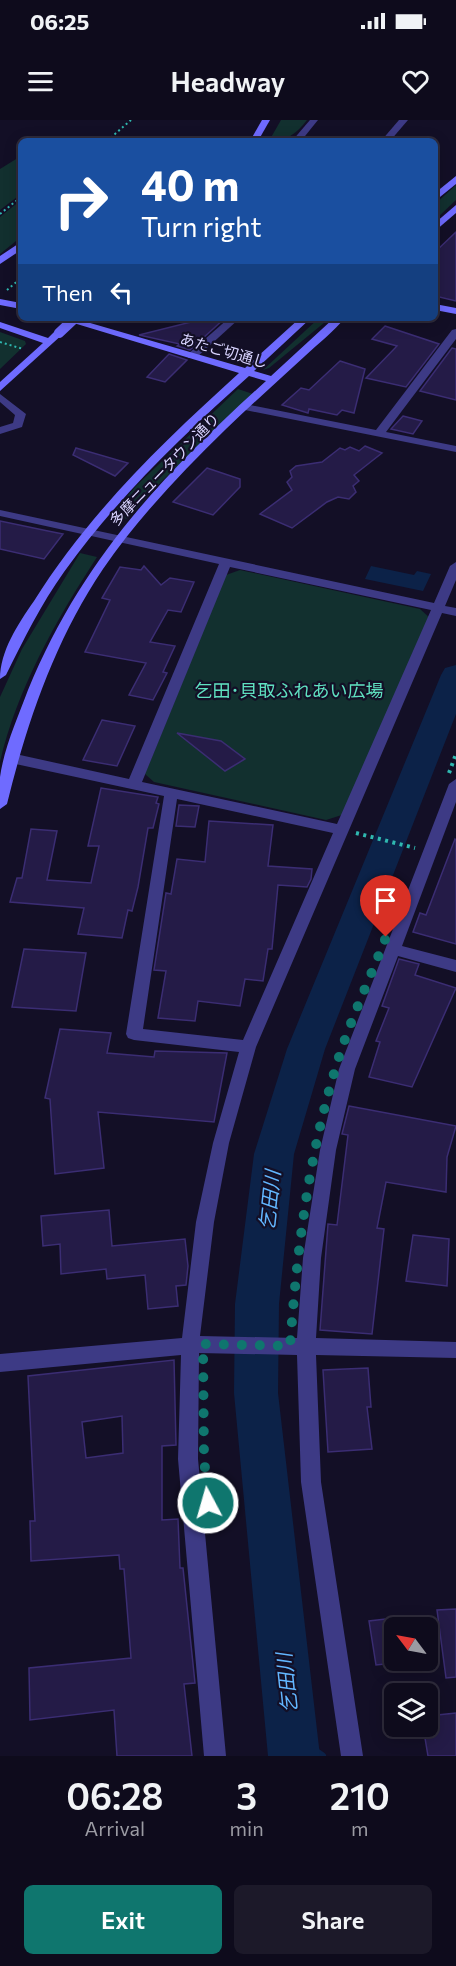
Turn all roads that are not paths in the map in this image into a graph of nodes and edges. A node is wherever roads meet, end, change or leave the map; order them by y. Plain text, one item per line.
1 (266, 120) edge
2 (314, 120) edge
3 (404, 120) edge
4 (256, 138) edge
5 (299, 138) edge
6 (389, 138) edge
7 (456, 179) edge
8 (438, 195) edge
9 (456, 208) edge
10 (438, 225) edge
11 (18, 247) edge
12 (0, 261) edge
13 (0, 302) edge
14 (18, 305) edge
15 (438, 308) edge
16 (456, 311) edge
17 (72, 321) edge
18 (72, 321) edge
19 (232, 321) edge
20 (303, 321) edge
21 (337, 321) edge
22 (0, 325) edge
23 (456, 332) edge
24 (50, 342) junction
25 (192, 356) junction
26 (247, 372) junction
27 (274, 380) junction
28 (0, 388) edge
29 (0, 397) edge
30 (245, 407) junction
31 (0, 431) edge
32 (378, 435) junction
33 (456, 450) edge
34 (0, 513) edge
35 (85, 532) junction
36 (118, 540) junction
37 (226, 563) junction
38 (456, 566) edge
39 (437, 608) junction
40 (455, 612) edge
41 (0, 675) edge
42 (11, 758) junction
43 (452, 780) edge
44 (134, 784) junction
45 (171, 793) junction
46 (0, 804) edge
47 (353, 829) junction
48 (391, 949) junction
49 (456, 966) edge
50 (248, 1047) junction
51 (190, 1344) junction
52 (306, 1345) junction
53 (456, 1350) edge
54 (0, 1363) edge
55 (215, 1756) edge
56 (352, 1756) edge

1 - 4 main road
2 - 5 street
3 - 6 street
7 - 8 main road
9 - 10 main road
11 - 12 main road
13 - 14 main road
15 - 16 main road
17 - 25 main road, あたご切通し
18 - 24 main road, bridge
19 - 25 street
20 - 26 main road, 多摩ニュータウン通り
21 - 27 main road, 多摩ニュータウン通り
22 - 24 main road
23 - 32 street
24 - 28 main road
25 - 26 main road, あたご切通し
26 - 27 main road, あたご切通し
26 - 35 main road, 多摩ニュータウン通り
27 - 30 main road, 多摩ニュータウン通り
29 - 31 street
30 - 32 street
30 - 36 main road, 多摩ニュータウン通り
32 - 33 street
34 - 35 street
35 - 36 street
35 - 41 main road, 多摩ニュータウン通り
36 - 37 street
36 - 42 main road, 多摩ニュータウン通り
37 - 39 street
37 - 44 street
38 - 39 street
39 - 40 street
39 - 47 street
42 - 44 street
42 - 46 main road, 多摩ニュータウン通り
43 - 48 street
44 - 45 street
45 - 47 street
45 - 50 street
47 - 50 street
48 - 49 street
48 - 52 street
50 - 51 street
51 - 52 street
51 - 54 street
51 - 55 street
52 - 53 street
52 - 56 street

